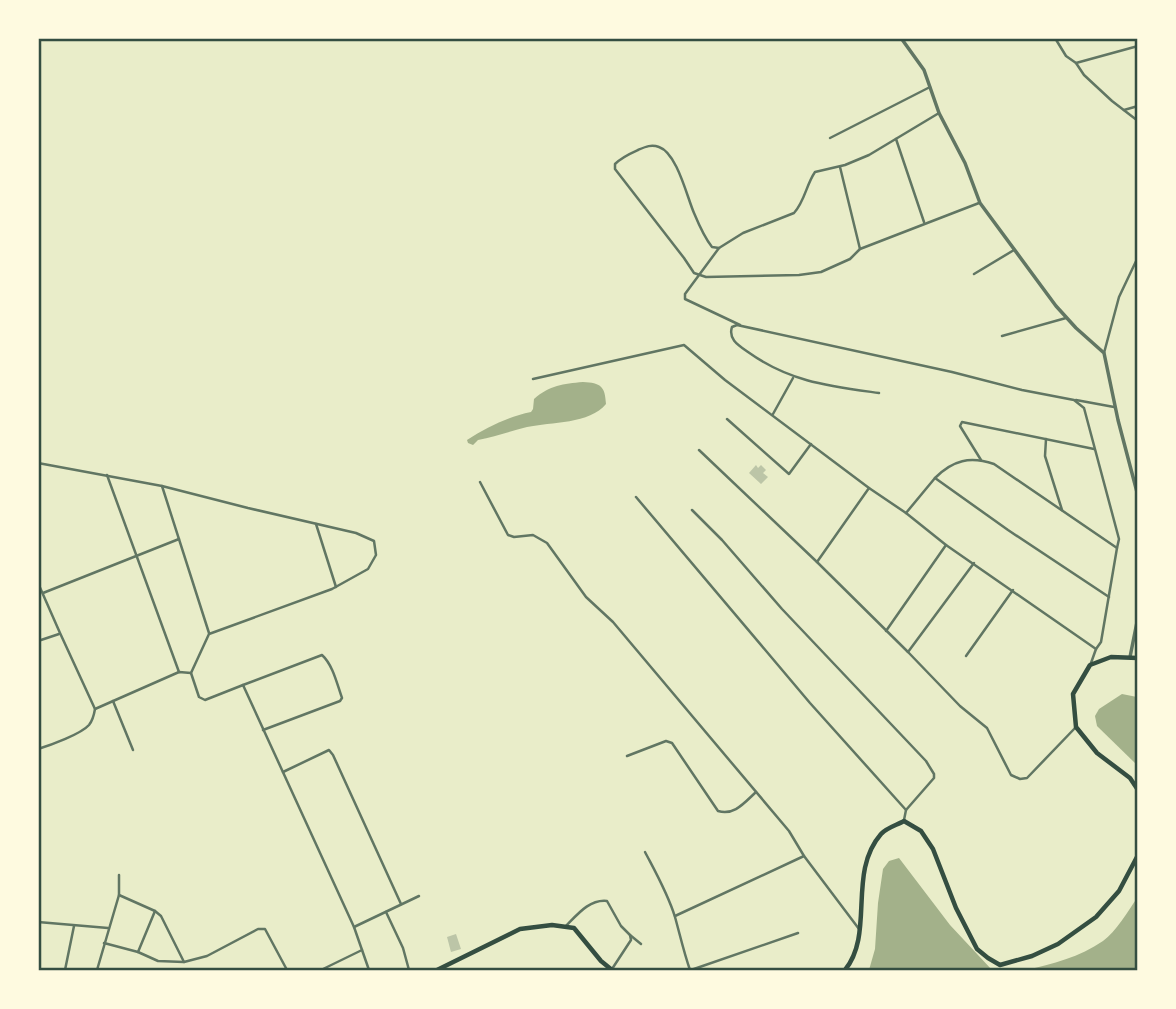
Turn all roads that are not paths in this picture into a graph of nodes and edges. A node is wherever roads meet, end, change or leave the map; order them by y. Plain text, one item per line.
1 (901, 38) edge
2 (1056, 39) edge
3 (1138, 46) edge
4 (1076, 63) junction
5 (930, 87) junction
6 (1138, 106) edge
7 (1123, 110) junction
8 (939, 113) junction
9 (1138, 121) edge
10 (830, 138) dead end
11 (896, 139) junction
12 (840, 166) junction
13 (980, 202) junction
14 (924, 224) junction
15 (719, 248) junction
16 (860, 249) junction
17 (1014, 250) junction
18 (1138, 257) edge
19 (974, 274) dead end
20 (699, 276) junction
21 (1067, 318) junction
22 (743, 327) junction
23 (1002, 336) dead end
24 (1104, 353) junction
25 (793, 377) junction
26 (533, 379) dead end
27 (879, 393) dead end
28 (1069, 399) junction
29 (1115, 407) junction
30 (773, 414) junction
31 (727, 419) dead end
32 (1046, 439) junction
33 (811, 444) junction
34 (1094, 449) junction
35 (699, 450) dead end
36 (981, 460) junction
37 (38, 463) edge
38 (107, 475) junction
39 (935, 478) junction
40 (480, 482) dead end
41 (162, 486) junction
42 (869, 488) junction
43 (1138, 496) edge
44 (636, 497) dead end
45 (692, 510) dead end
46 (1062, 510) junction
47 (906, 513) junction
48 (316, 524) junction
49 (179, 538) junction
50 (946, 545) junction
51 (1117, 548) junction
52 (137, 556) junction
53 (817, 562) junction
54 (974, 563) junction
55 (38, 583) edge
56 (336, 587) junction
57 (1013, 590) junction
58 (43, 593) junction
59 (1110, 597) junction
60 (1138, 617) edge
61 (886, 631) junction
62 (60, 633) junction
63 (209, 634) junction
64 (38, 640) edge
65 (1096, 649) junction
66 (908, 652) junction
67 (966, 656) dead end
68 (1130, 657) junction
69 (1138, 658) edge
70 (1090, 665) junction
71 (179, 673) junction
72 (191, 673) junction
73 (243, 685) junction
74 (113, 701) junction
75 (95, 709) junction
76 (1076, 727) junction
77 (263, 730) junction
78 (38, 749) edge
79 (132, 750) dead end
80 (627, 756) dead end
81 (282, 773) junction
82 (1138, 790) edge
83 (756, 792) junction
84 (906, 810) junction
85 (904, 821) junction
86 (645, 852) dead end
87 (1138, 855) edge
88 (804, 856) junction
89 (120, 876) dead end
90 (119, 895) junction
91 (419, 896) dead end
92 (401, 904) junction
93 (156, 911) junction
94 (386, 912) junction
95 (675, 916) junction
96 (38, 922) edge
97 (74, 925) junction
98 (354, 927) junction
99 (565, 927) junction
100 (109, 928) junction
101 (859, 930) junction
102 (798, 933) dead end
103 (631, 935) junction
104 (104, 943) junction
105 (641, 944) dead end
106 (363, 950) junction
107 (138, 952) junction
108 (184, 962) junction
109 (612, 970) edge
110 (65, 971) edge
111 (97, 971) edge
112 (287, 971) edge
113 (321, 971) edge
114 (369, 971) edge
115 (409, 971) edge
116 (437, 971) edge
117 (691, 971) edge
118 (845, 971) edge

1 - 5 street
2 - 4 street
3 - 4 street
4 - 7 street
5 - 8 street
5 - 10 street
6 - 7 street
7 - 9 street
8 - 11 street
8 - 13 street
11 - 12 street
11 - 14 street
12 - 15 street
12 - 16 street
13 - 14 street
13 - 17 street
14 - 16 street
15 - 20 street
15 - 20 street
16 - 20 street
17 - 19 street
17 - 21 street
18 - 24 street
20 - 22 street
21 - 23 street
21 - 24 street
22 - 25 street
22 - 28 street
24 - 29 street
25 - 27 street
25 - 30 street
26 - 30 street
28 - 29 street
28 - 34 street
29 - 43 street
30 - 33 street
31 - 33 street
32 - 34 street
32 - 36 street
32 - 46 street
33 - 42 street
34 - 51 street
35 - 53 street
36 - 39 street
36 - 46 street
37 - 38 street
38 - 41 street
38 - 52 street
39 - 47 street
39 - 59 street
40 - 83 street
41 - 48 street
41 - 49 street
42 - 47 street
42 - 53 street
44 - 84 street
45 - 84 street
46 - 51 street
47 - 50 street
48 - 56 street
48 - 56 street
49 - 52 street
49 - 63 street
50 - 54 street
50 - 61 street
51 - 59 street
52 - 58 street
52 - 71 street
53 - 61 street
54 - 57 street
54 - 66 street
55 - 58 street
56 - 63 street
57 - 65 street
57 - 67 street
58 - 62 street
59 - 65 street
60 - 68 street
61 - 66 street
62 - 64 street
62 - 75 street
63 - 72 street
65 - 70 street
66 - 76 street
68 - 69 main road
68 - 70 main road
70 - 76 main road
71 - 72 street
71 - 74 street
72 - 73 street
73 - 77 street
73 - 77 street
74 - 75 street
74 - 79 street
75 - 78 street
76 - 82 main road
77 - 81 street
80 - 83 street
81 - 92 street
81 - 98 street
83 - 88 street
84 - 85 street
85 - 87 main road
85 - 101 main road
86 - 95 street
88 - 95 street
88 - 101 street
89 - 90 street
90 - 93 street
90 - 100 street
91 - 92 street
92 - 94 street
93 - 107 street
93 - 108 street
94 - 98 street
94 - 115 street
95 - 117 street
96 - 97 street
97 - 100 street
97 - 110 street
98 - 106 street
99 - 103 street
99 - 109 main road
99 - 116 main road
100 - 104 street
101 - 118 main road
102 - 117 street
103 - 105 street
103 - 109 street
104 - 107 street
104 - 111 street
106 - 113 street
106 - 114 street
107 - 108 street
108 - 112 street

